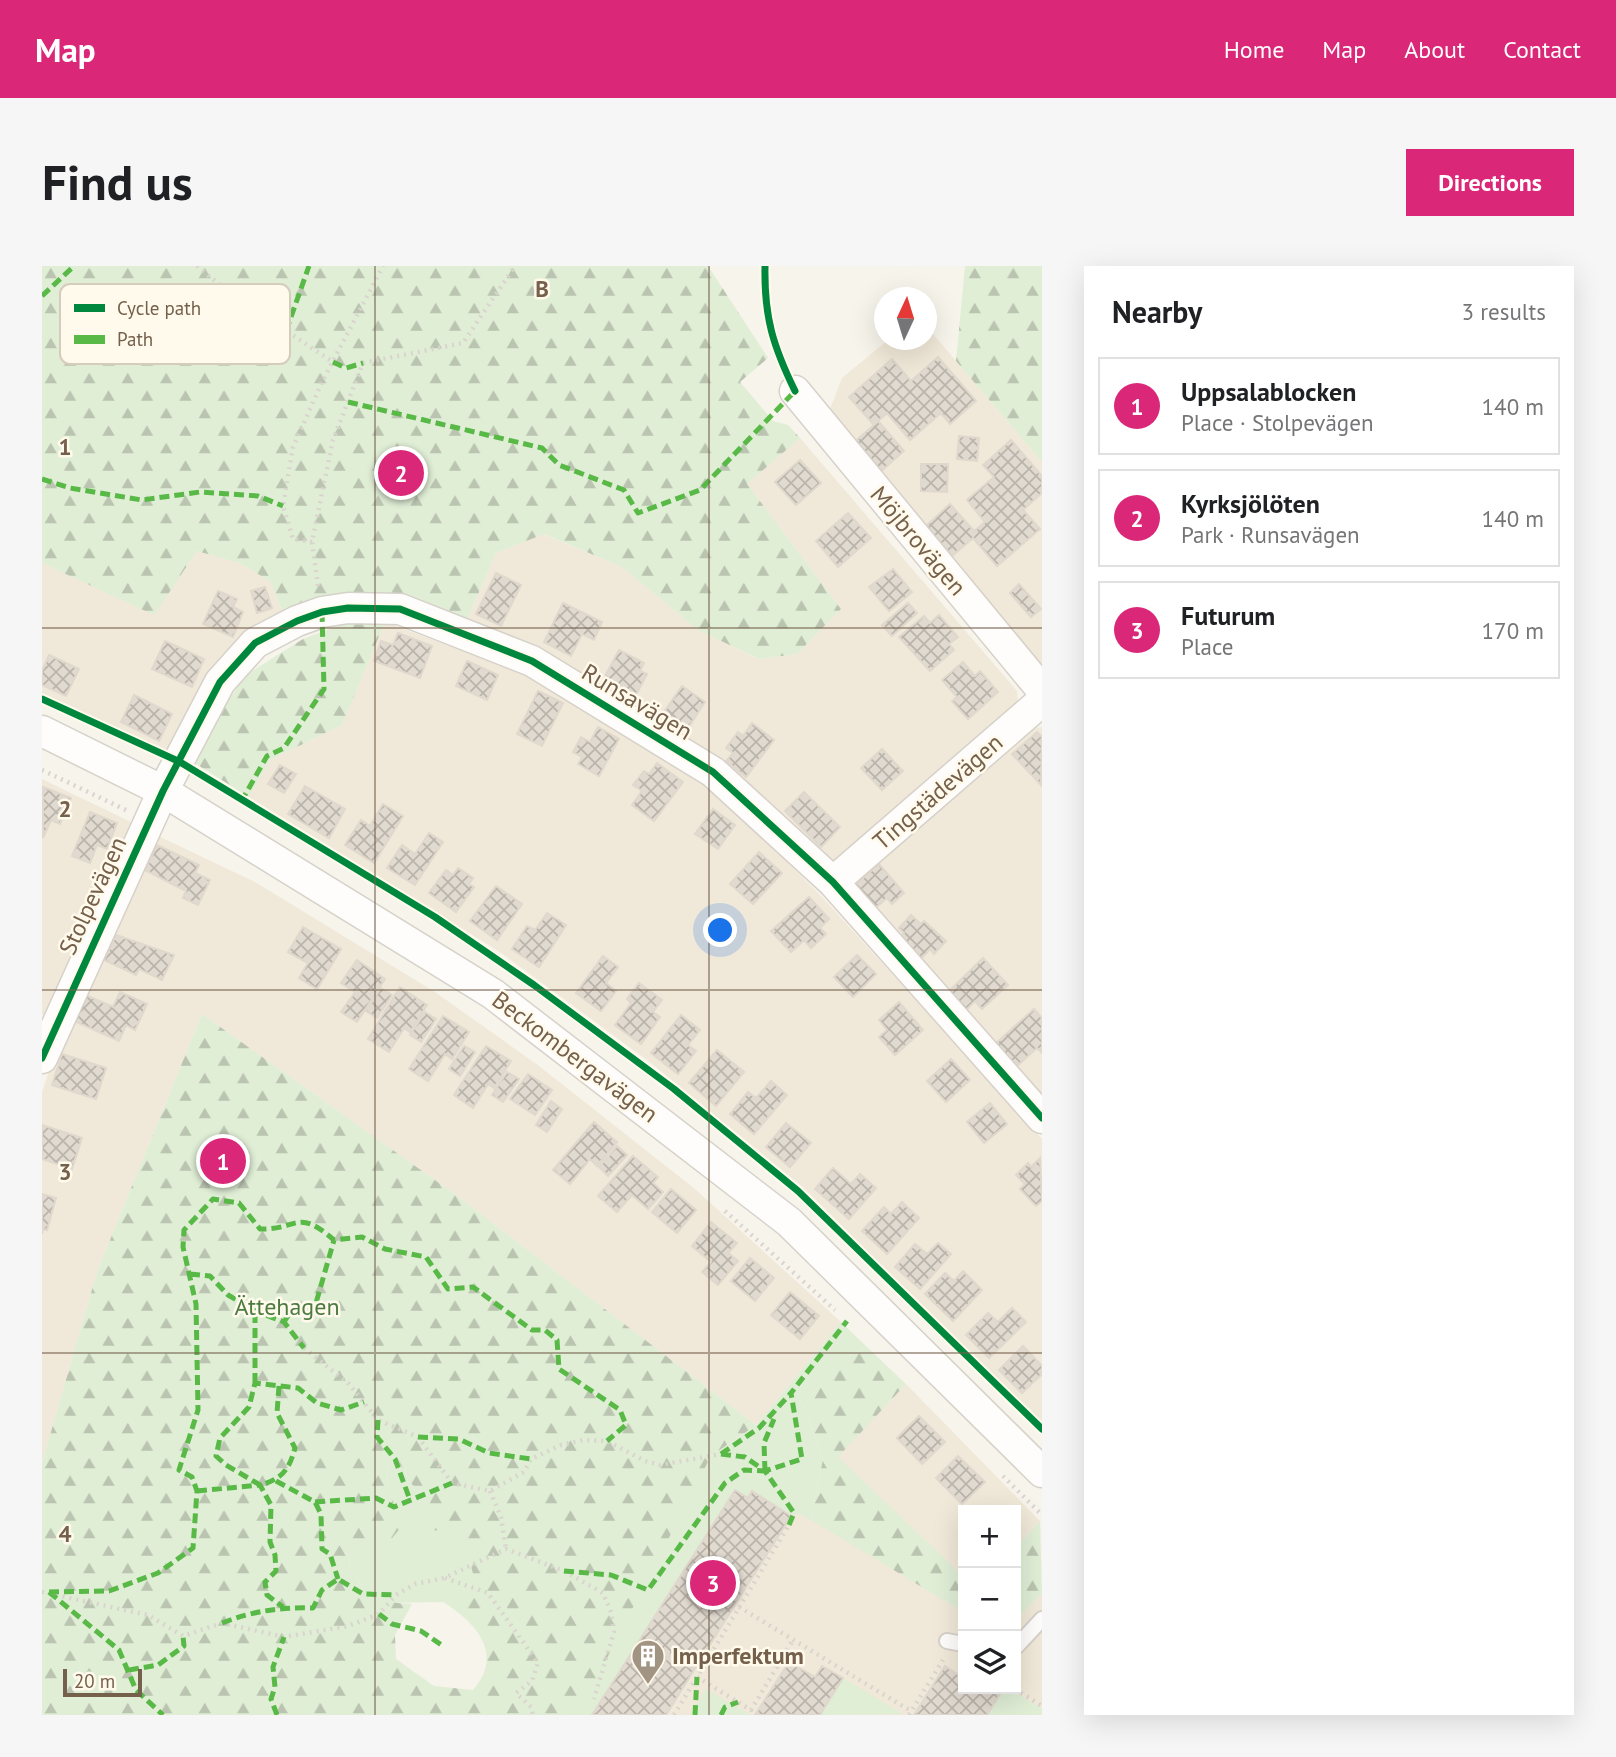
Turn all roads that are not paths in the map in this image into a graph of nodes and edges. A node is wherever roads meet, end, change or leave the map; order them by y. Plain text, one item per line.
1 (794, 391) dead end
2 (1042, 690) edge
3 (1042, 701) edge
4 (42, 731) edge
5 (163, 791) junction
6 (833, 882) junction
7 (45, 1041) edge
8 (1042, 1118) edge
9 (1042, 1472) edge
10 (1042, 1619) edge
11 (947, 1641) dead end
12 (1021, 1642) edge
13 (958, 1643) edge

1 - 2 street, Möjbrovägen
3 - 6 street, Tingstädevägen
4 - 5 street, Beckombergavägen
5 - 6 street, Runsavägen
5 - 7 street, Stolpevägen
5 - 9 street, Beckombergavägen
6 - 8 street, Runsavägen
10 - 12 lane
11 - 13 lane

